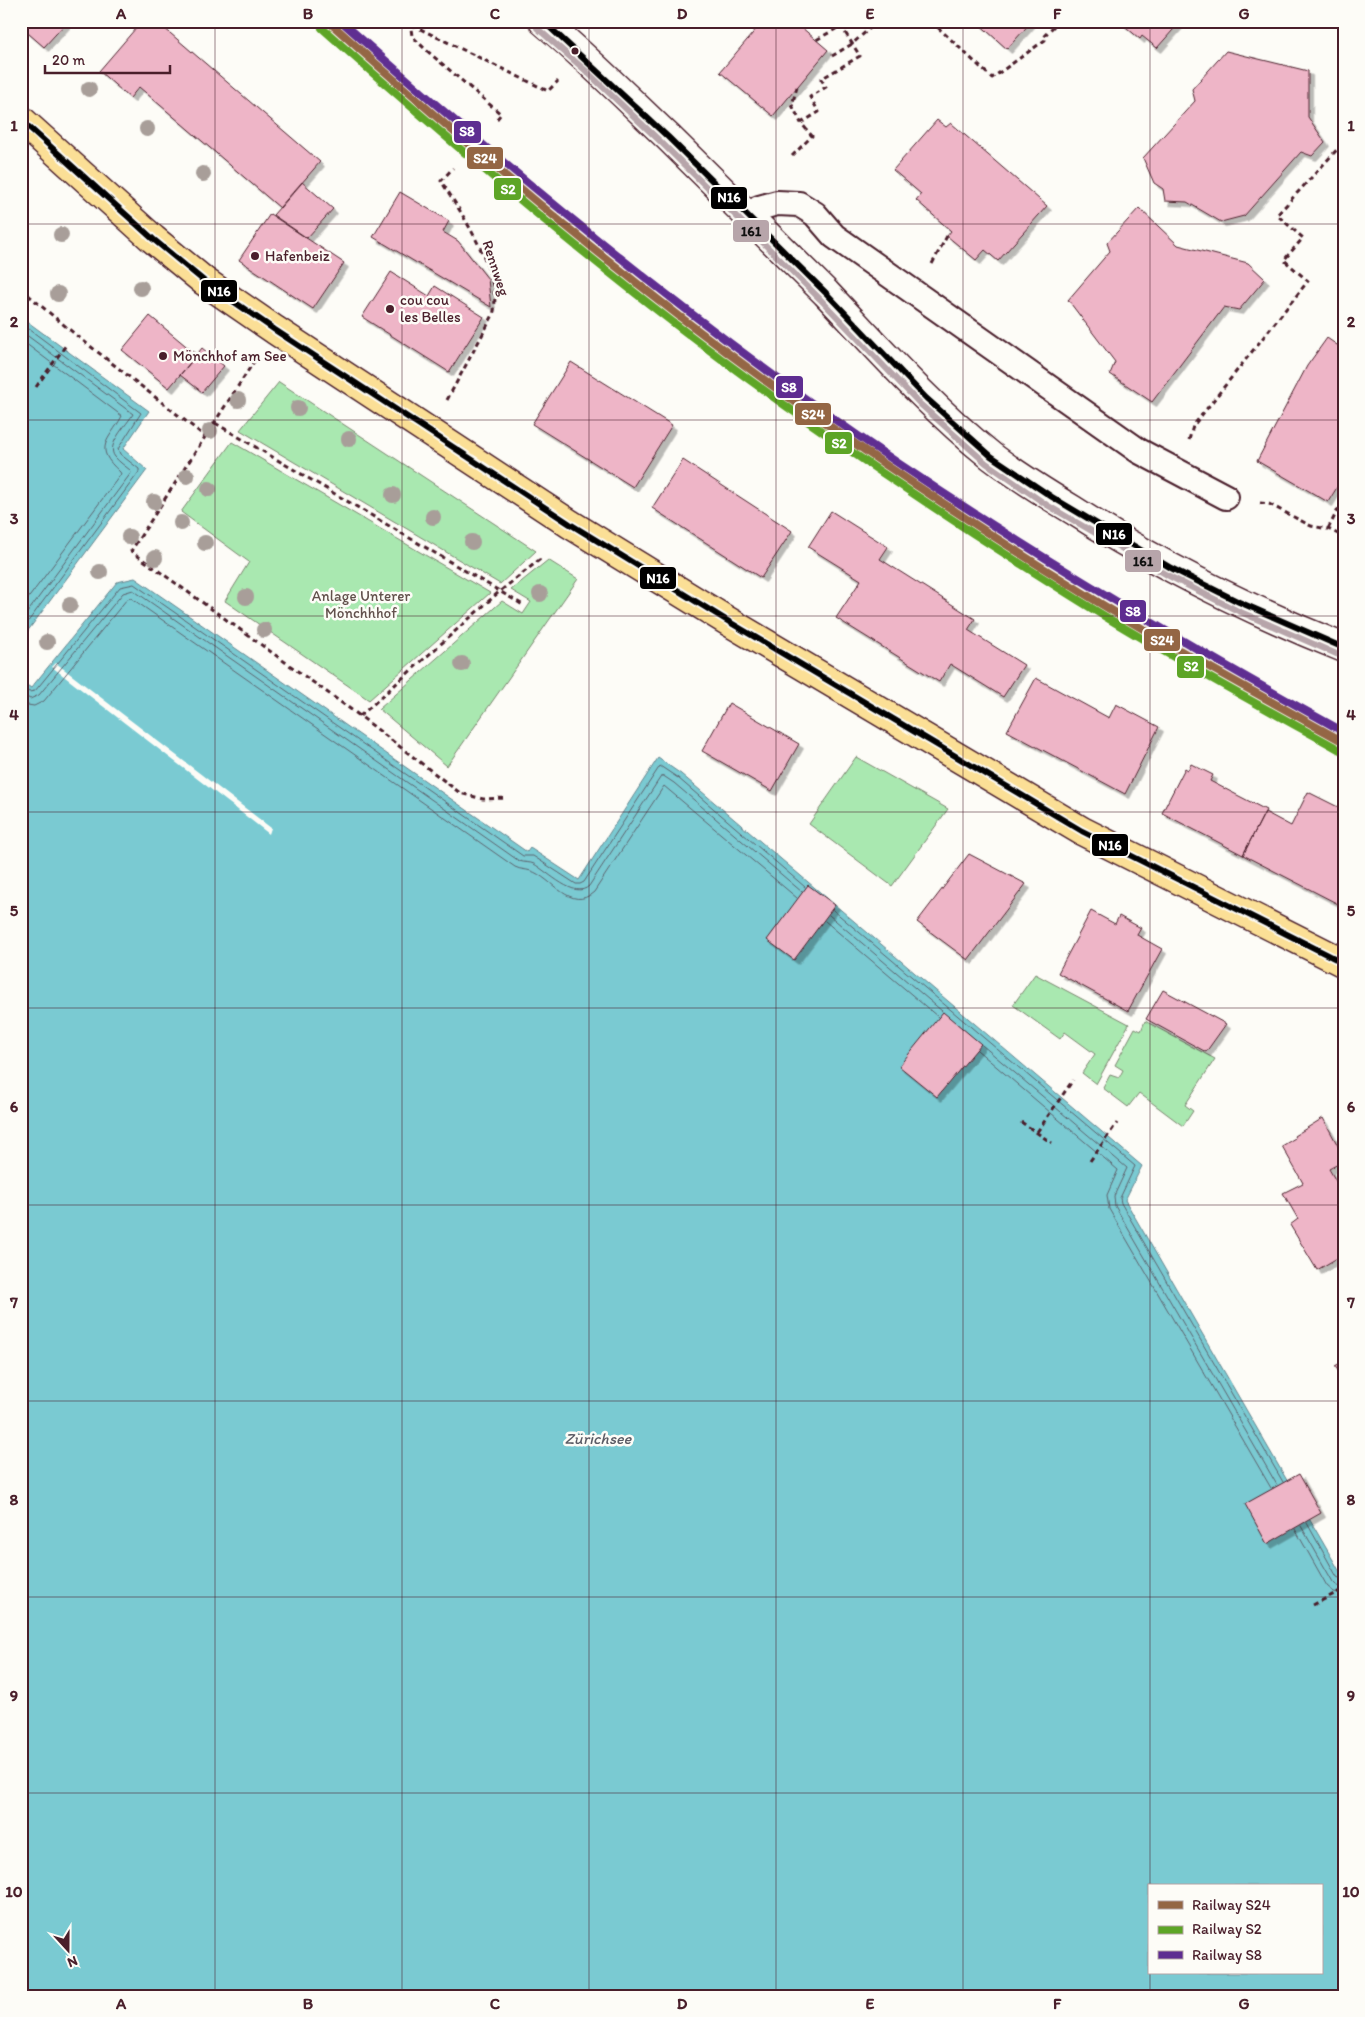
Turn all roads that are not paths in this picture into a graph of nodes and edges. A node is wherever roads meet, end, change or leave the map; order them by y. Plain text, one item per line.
1 (543, 21) edge
2 (21, 120) edge
3 (750, 217) junction
4 (1226, 497) road end
5 (1344, 648) edge
6 (1344, 963) edge

1 - 3 street
2 - 6 main road
3 - 4 lane
3 - 5 street

